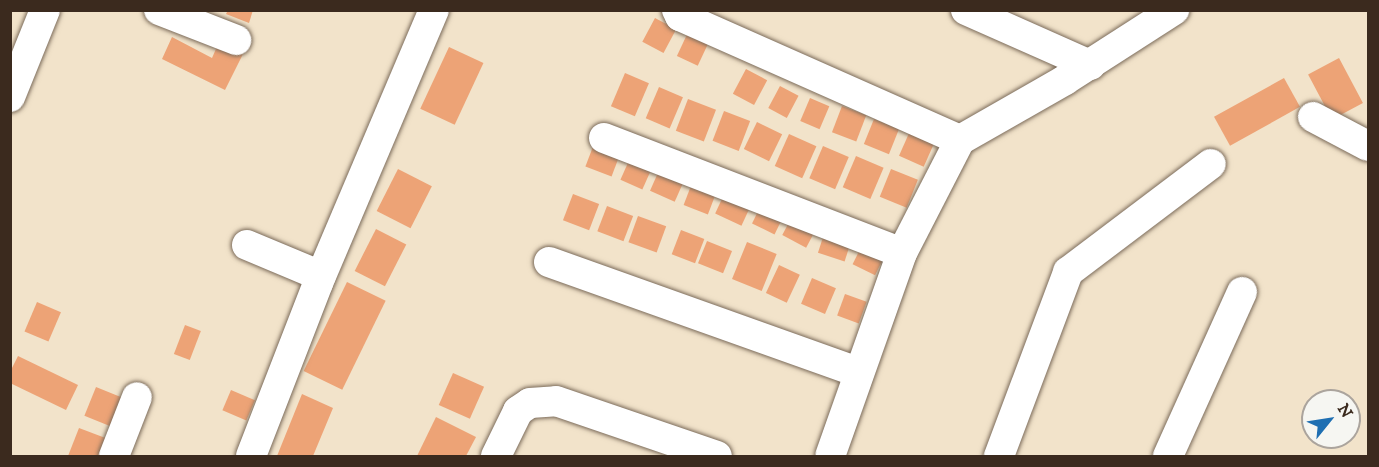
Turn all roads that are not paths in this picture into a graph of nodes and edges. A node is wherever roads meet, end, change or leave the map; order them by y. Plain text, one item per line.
1 (45, 10) edge
2 (159, 10) edge
3 (434, 10) edge
4 (677, 10) edge
5 (966, 10) edge
6 (1174, 10) edge
7 (236, 40) dead end
8 (1090, 65) junction
9 (10, 97) edge
10 (1313, 117) dead end
11 (604, 138) dead end
12 (960, 140) junction
13 (1368, 146) edge
14 (1211, 164) dead end
15 (247, 245) dead end
16 (902, 253) junction
17 (549, 262) dead end
18 (321, 276) junction
19 (1242, 292) dead end
20 (858, 372) junction
21 (137, 397) dead end
22 (114, 456) edge
23 (251, 456) edge
24 (496, 456) edge
25 (717, 456) edge
26 (830, 456) edge
27 (999, 456) edge
28 (1168, 456) edge

1 - 9 street
2 - 7 street
3 - 18 street
4 - 12 street
5 - 8 street
6 - 8 street
8 - 12 street
10 - 13 street
11 - 16 street
12 - 16 street
14 - 27 street
15 - 18 street
16 - 20 street
17 - 20 street
18 - 23 street
19 - 28 street
20 - 26 street
21 - 22 street
24 - 25 street

